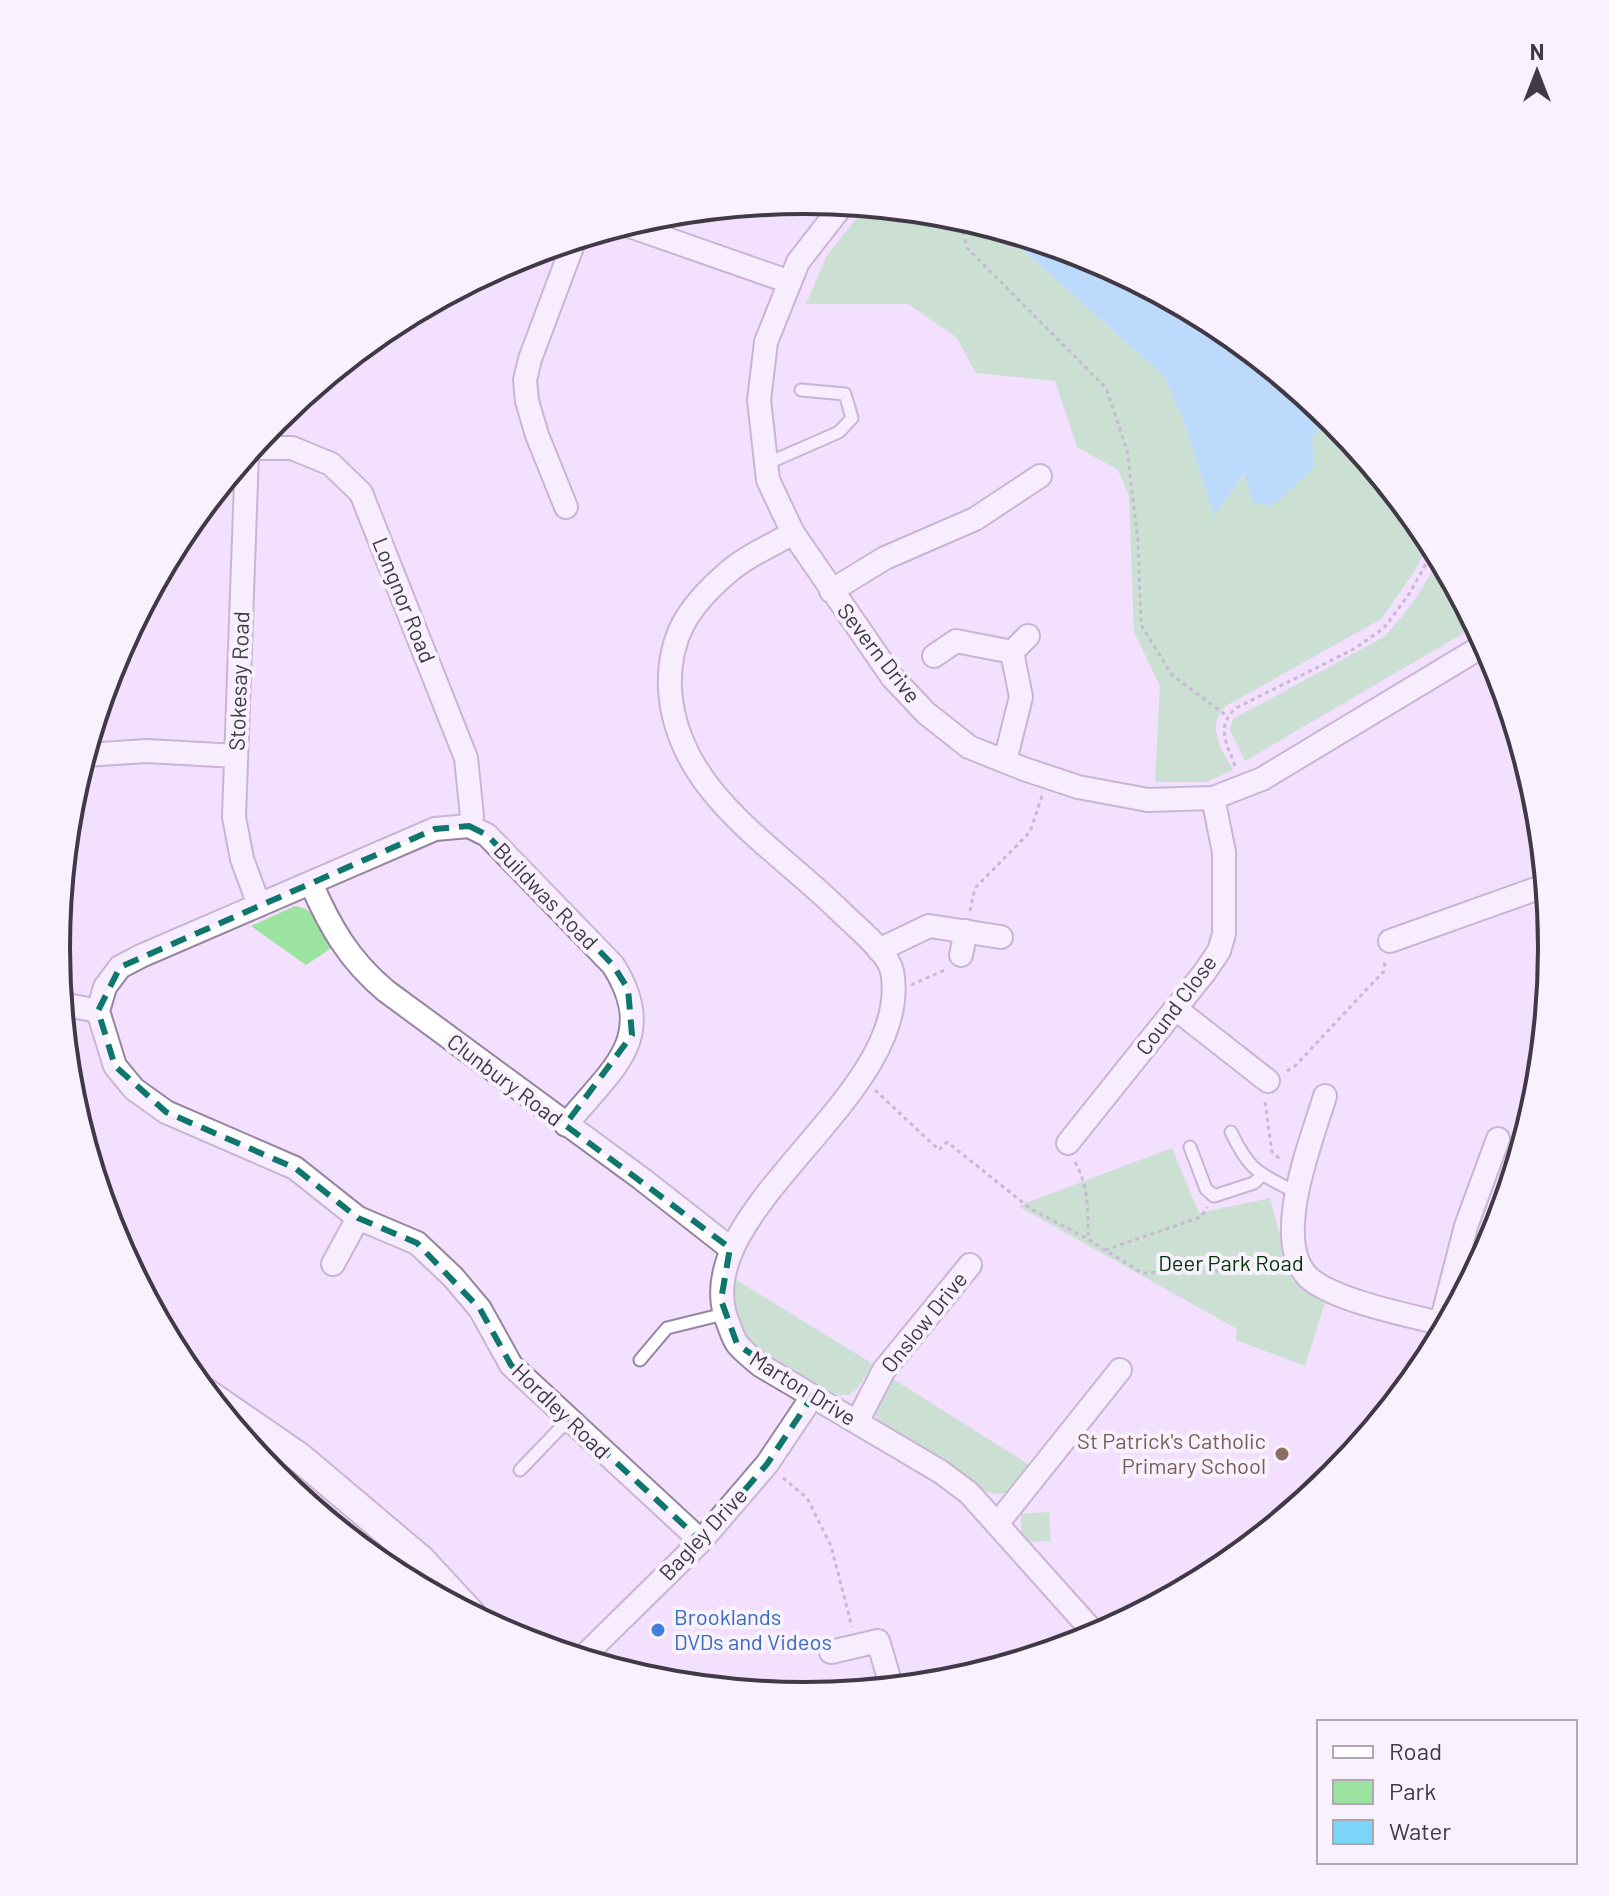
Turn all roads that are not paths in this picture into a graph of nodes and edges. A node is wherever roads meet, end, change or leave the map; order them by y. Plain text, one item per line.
1 (835, 215) edge
2 (646, 232) edge
3 (570, 251) edge
4 (790, 282) junction
5 (801, 390) dead end
6 (267, 448) edge
7 (766, 464) junction
8 (246, 471) edge
9 (1040, 476) dead end
10 (566, 507) dead end
11 (793, 533) junction
12 (831, 591) junction
13 (1475, 650) edge
14 (934, 656) dead end
15 (96, 754) edge
16 (236, 756) junction
17 (1005, 761) junction
18 (1213, 798) junction
19 (469, 826) junction
20 (311, 883) junction
21 (1536, 889) edge
22 (259, 905) junction
23 (966, 931) junction
24 (1001, 937) dead end
25 (1390, 941) road end
26 (879, 950) junction
27 (961, 955) road end
28 (73, 1006) edge
29 (1176, 1009) junction
30 (98, 1011) junction
31 (1268, 1081) road end
32 (1325, 1096) dead end
33 (566, 1125) junction
34 (1231, 1132) dead end
35 (1498, 1139) dead end
36 (1068, 1143) road end
37 (1190, 1147) dead end
38 (1262, 1175) junction
39 (1300, 1182) junction
40 (358, 1218) junction
41 (730, 1248) junction
42 (333, 1264) dead end
43 (970, 1265) dead end
44 (1450, 1298) edge
45 (724, 1314) junction
46 (1437, 1322) edge
47 (640, 1360) dead end
48 (1120, 1370) dead end
49 (812, 1397) junction
50 (239, 1415) edge
51 (569, 1419) junction
52 (857, 1422) junction
53 (520, 1470) dead end
54 (997, 1524) junction
55 (701, 1541) junction
56 (409, 1567) edge
57 (1088, 1626) edge
58 (590, 1650) edge
59 (831, 1652) dead end
60 (889, 1677) edge

1 - 4 street, Severn Drive
2 - 4 street
3 - 10 street
4 - 7 street, Severn Drive
5 - 7 lane
6 - 19 street, Longnor Road
7 - 11 street, Severn Drive
8 - 16 street, Stokesay Road
9 - 12 street
11 - 12 street, Severn Drive
11 - 26 street, Marton Drive
12 - 17 street, Severn Drive
13 - 18 street, Severn Drive
14 - 17 street
15 - 16 street
16 - 22 street, Stokesay Road
17 - 18 street, Severn Drive
18 - 29 street, Cound Close
19 - 20 street
19 - 33 street, Buildwas Road
20 - 22 street
20 - 33 street, Clunbury Road
21 - 25 street
22 - 30 street
23 - 24 street
23 - 26 street
23 - 27 street
26 - 41 street, Marton Drive
28 - 30 street
29 - 31 street
29 - 36 street, Cound Close
30 - 40 street, Hordley Road
32 - 39 street
33 - 41 street, Clunbury Road
34 - 38 lane
35 - 44 street
37 - 38 lane
38 - 39 lane
39 - 46 street
40 - 42 street
40 - 51 street, Hordley Road
41 - 45 street, Marton Drive
43 - 52 street, Onslow Drive
45 - 47 lane
45 - 49 street, Marton Drive
48 - 54 street
49 - 52 street, Marton Drive
49 - 55 street, Bagley Drive
50 - 56 street
51 - 53 lane
51 - 55 street, Hordley Road
52 - 54 street, Marton Drive
54 - 57 street, Marton Drive
55 - 58 street, Bagley Drive
59 - 60 street

